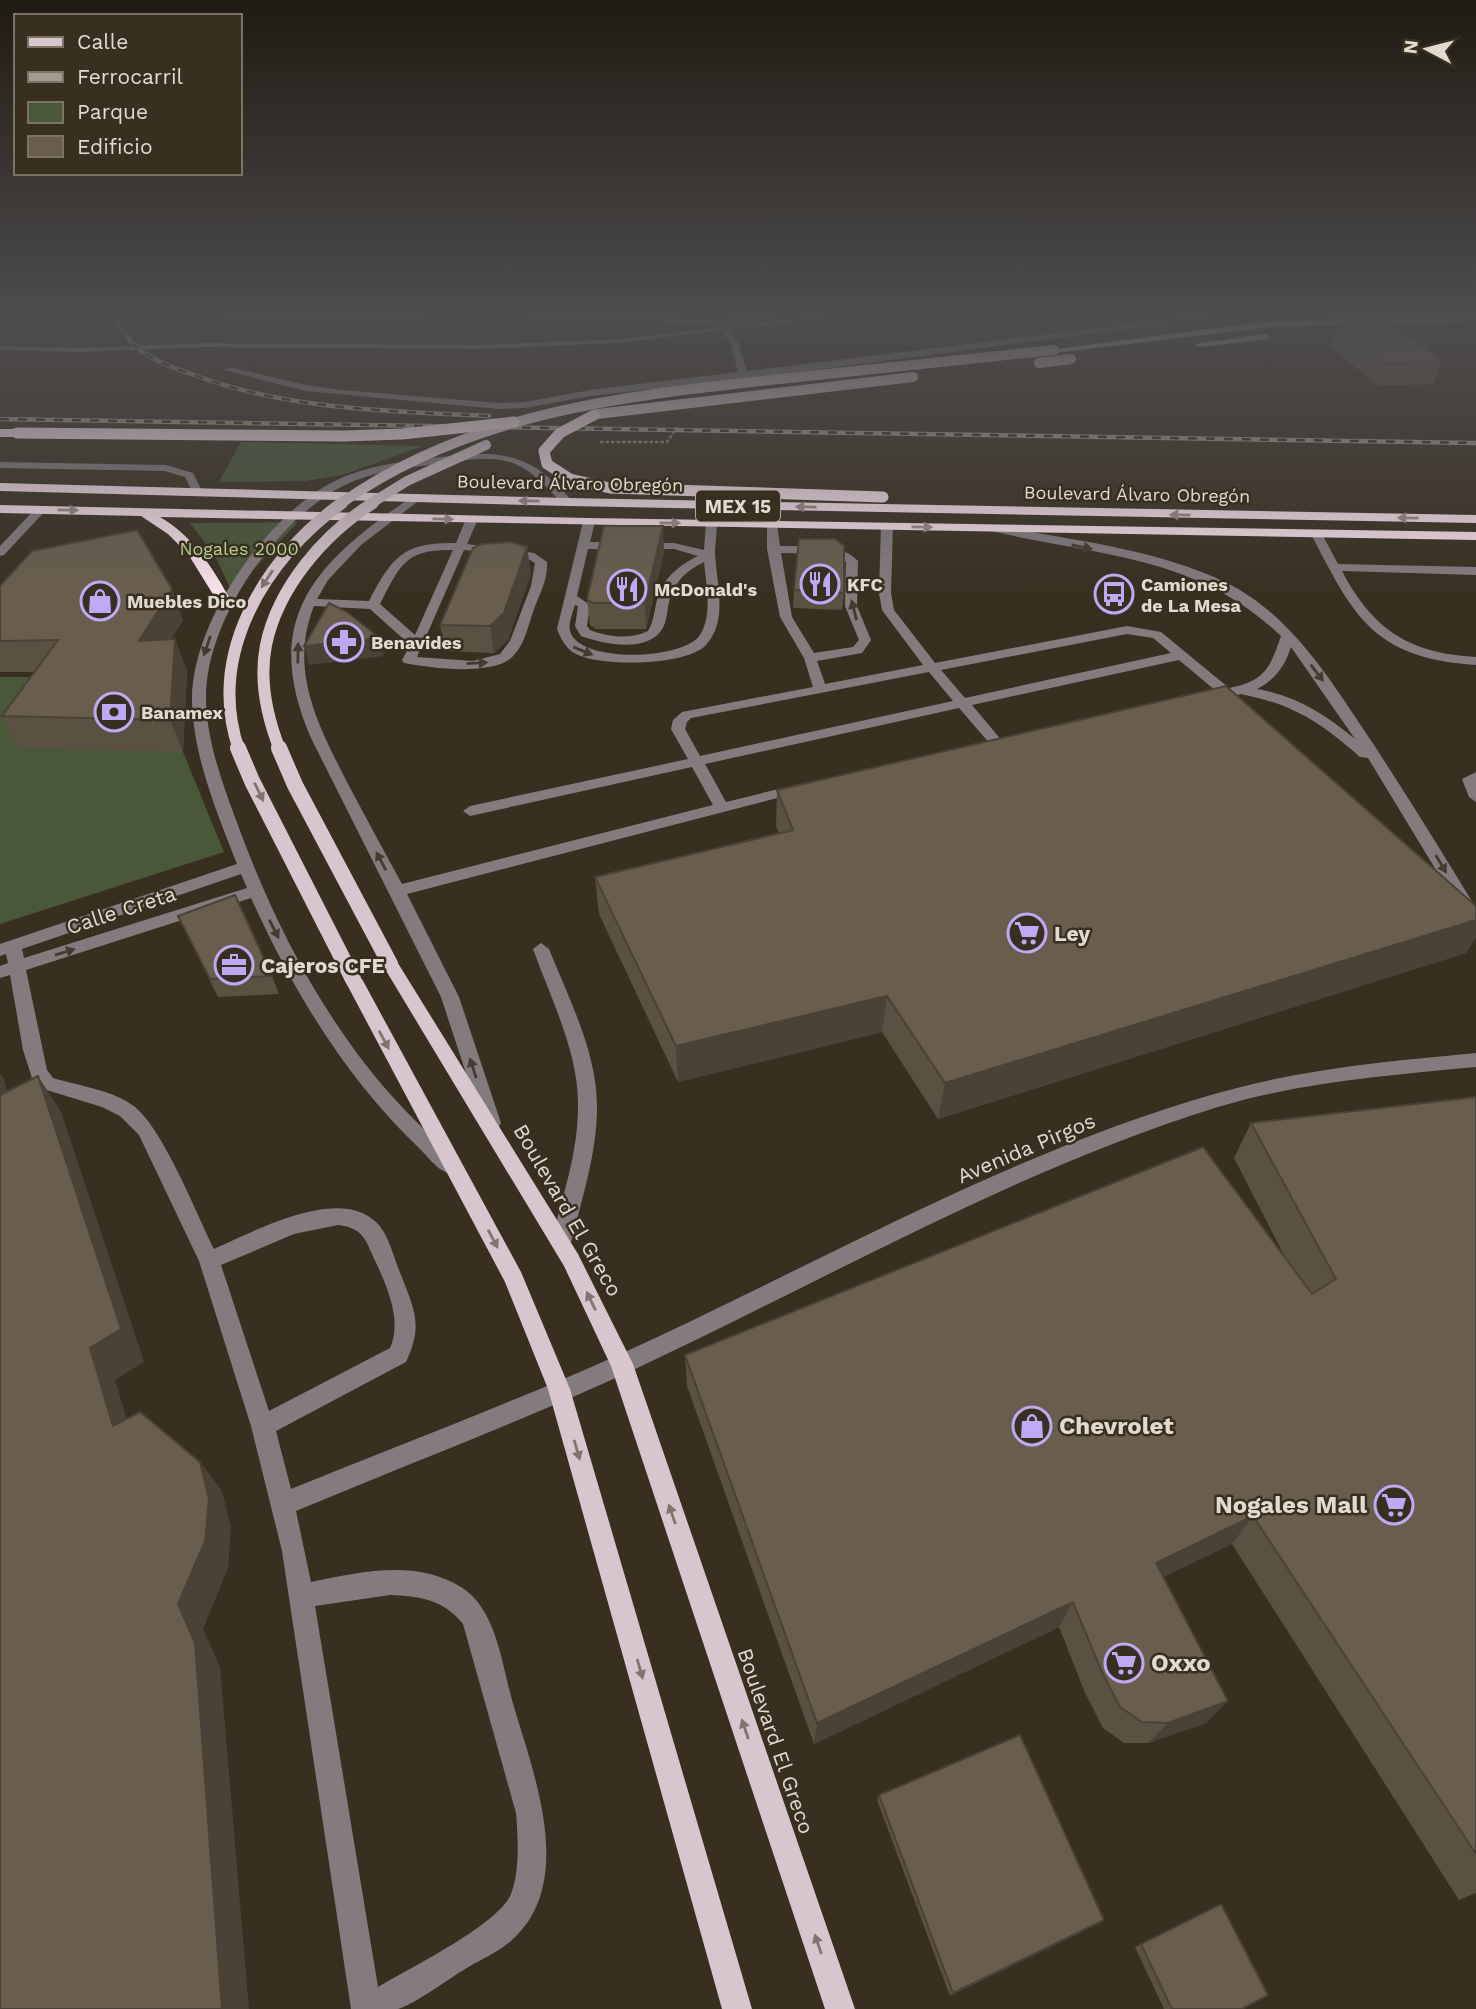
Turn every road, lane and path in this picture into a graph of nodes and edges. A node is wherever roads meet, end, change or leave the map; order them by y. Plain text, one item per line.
1 (576, 407) edge
2 (664, 407) edge
3 (594, 415) junction
4 (513, 422) junction
5 (0, 433) edge
6 (507, 437) dead end
7 (495, 442) dead end
8 (0, 465) edge
9 (0, 487) edge
10 (197, 491) junction
11 (319, 495) junction
12 (416, 499) junction
13 (568, 502) junction
14 (0, 509) edge
15 (41, 509) junction
16 (141, 512) junction
17 (1118, 514) junction
18 (296, 515) junction
19 (387, 517) junction
20 (472, 519) junction
21 (1476, 519) edge
22 (589, 522) junction
23 (712, 523) junction
24 (771, 524) junction
25 (887, 526) junction
26 (991, 528) junction
27 (1317, 534) junction
28 (1476, 536) edge
29 (583, 545) junction
30 (460, 548) junction
31 (773, 549) junction
32 (0, 553) edge
33 (708, 555) junction
34 (1335, 566) junction
35 (1476, 571) edge
36 (570, 597) junction
37 (224, 601) junction
38 (311, 602) junction
39 (373, 605) junction
40 (1287, 637) junction
41 (417, 644) junction
42 (1182, 655) junction
43 (810, 658) junction
44 (1476, 661) edge
45 (932, 668) junction
46 (820, 689) junction
47 (1235, 695) junction
48 (1200, 698) edge
49 (963, 704) junction
50 (996, 742) edge
51 (695, 763) junction
52 (1382, 767) junction
53 (1476, 776) edge
54 (812, 784) edge
55 (1476, 797) edge
56 (722, 807) junction
57 (470, 811) dead end
58 (244, 867) junction
59 (255, 891) junction
60 (397, 891) junction
61 (1476, 922) edge
62 (541, 950) dead end
63 (7, 959) edge
64 (1474, 1058) edge
65 (494, 1133) junction
66 (459, 1175) junction
67 (561, 1243) junction
68 (209, 1261) junction
69 (622, 1364) junction
70 (559, 1389) junction
71 (263, 1426) junction
72 (282, 1505) junction
73 (300, 1597) junction
74 (368, 2009) edge
75 (737, 2009) edge
76 (840, 2009) edge

1 - 4 main road, bridge
2 - 3 main road, bridge
3 - 6 main road, bridge
3 - 17 highway, bridge
4 - 5 highway, bridge
4 -> 66 main road, bridge
7 - 65 main road, Boulevard El Greco, bridge
8 - 10 street
9 - 10 highway, Boulevard Álvaro Obregón / MEX 15
10 - 11 highway, Boulevard Álvaro Obregón / MEX 15
11 - 12 highway, Boulevard Álvaro Obregón / MEX 15
11 - 13 street
11 - 18 street
13 -> 12 highway, Boulevard Álvaro Obregón / MEX 15
12 - 19 street
17 -> 13 highway, Boulevard Álvaro Obregón / MEX 15
14 - 15 highway, Boulevard Álvaro Obregón / MEX 15
15 -> 16 highway, Boulevard Álvaro Obregón / MEX 15
15 - 32 street
16 - 18 highway, Boulevard Álvaro Obregón / MEX 15
16 - 37 highway
21 -> 17 highway, Boulevard Álvaro Obregón / MEX 15
18 - 19 highway, Boulevard Álvaro Obregón / MEX 15
18 - 37 street
19 -> 20 highway, Boulevard Álvaro Obregón / MEX 15
19 - 38 street
20 - 22 highway, Boulevard Álvaro Obregón / MEX 15
20 - 30 street
22 -> 23 highway, Boulevard Álvaro Obregón / MEX 15
22 - 29 street
23 - 24 highway, Boulevard Álvaro Obregón / MEX 15
23 - 33 street
24 - 25 highway, Boulevard Álvaro Obregón / MEX 15
24 - 31 street
25 -> 26 highway, Boulevard Álvaro Obregón / MEX 15
25 - 45 street
26 - 27 highway, Boulevard Álvaro Obregón / MEX 15
26 -> 40 street
27 - 28 highway, Boulevard Álvaro Obregón / MEX 15
27 - 34 street
29 - 33 street
29 - 36 street
30 - 39 street
30 - 41 street
41 -> 30 street
31 - 43 street
43 -> 31 street
33 - 36 street
36 -> 33 street
34 - 35 street
34 - 44 street
37 -> 58 street
38 - 39 street
60 -> 38 street
39 - 41 street
40 - 47 street
40 -> 52 street
42 - 45 street
42 - 47 street
42 - 49 street
43 - 46 street
45 - 46 street
45 - 49 street
46 - 51 street
47 - 48 street
47 - 52 street
49 - 50 street
49 - 51 street
51 - 56 street
51 - 57 street
52 -> 61 street
53 - 55 street
54 - 56 street
56 - 60 street
58 - 59 street
58 - 63 street, Calle Creta
63 -> 59 street, Calle Creta
59 -> 66 street
65 -> 60 street
62 - 67 street
63 - 68 street
64 - 69 street, Avenida Pirgos
65 - 67 main road, Boulevard El Greco
66 -> 70 main road
69 -> 67 main road, Boulevard El Greco
68 - 71 street
68 - 71 street
69 - 70 street, Avenida Pirgos
76 -> 69 main road, Boulevard El Greco
70 - 72 street, Avenida Pirgos
70 -> 75 main road
71 - 72 street
72 - 73 street
73 - 74 street
73 - 74 street

